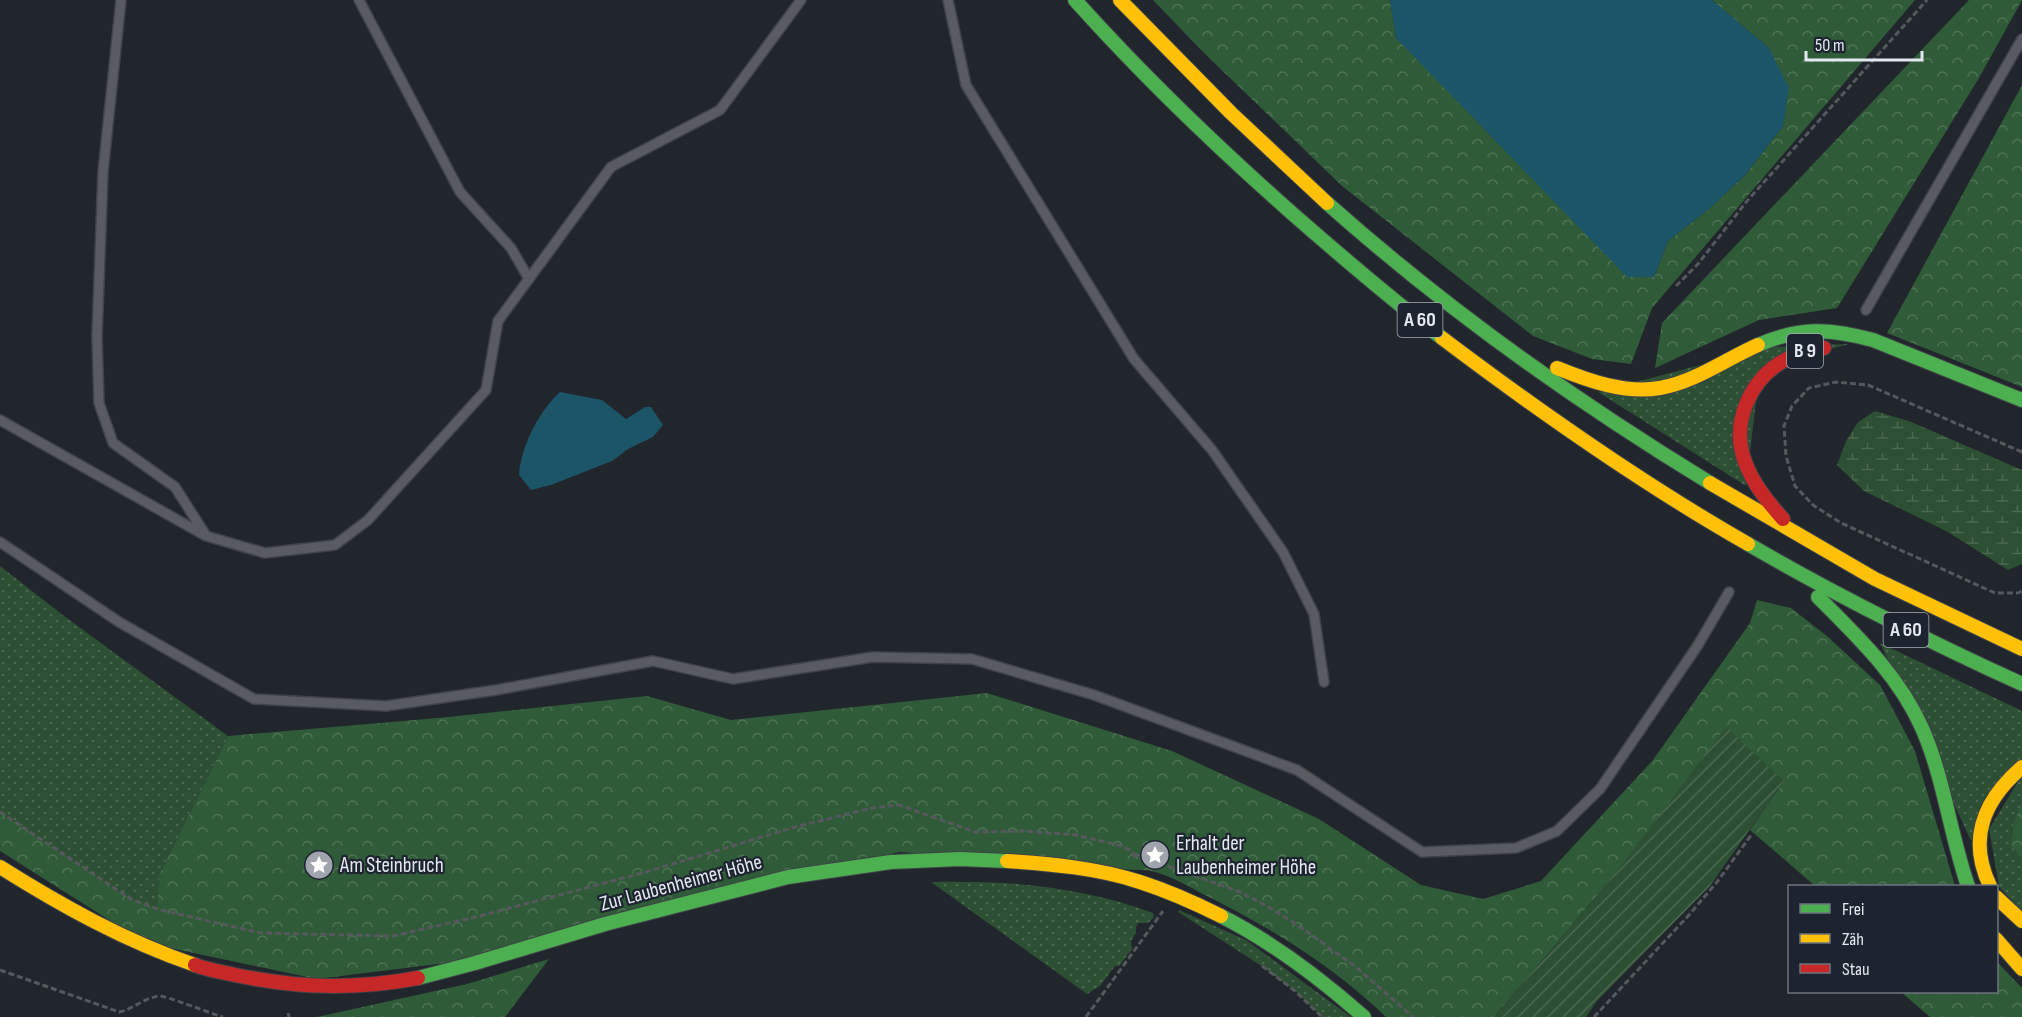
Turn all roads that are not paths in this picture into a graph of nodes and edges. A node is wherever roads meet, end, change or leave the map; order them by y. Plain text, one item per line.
1 (121, 0) edge
2 (359, 0) edge
3 (801, 0) edge
4 (948, 0) edge
5 (1075, 0) edge
6 (1120, 0) edge
7 (2022, 39) edge
8 (529, 279) junction
9 (1866, 310) dead end
10 (1508, 347) junction
11 (1836, 349) dead end
12 (2022, 400) edge
13 (0, 420) edge
14 (1796, 534) junction
15 (206, 536) junction
16 (0, 542) edge
17 (1793, 572) junction
18 (1729, 592) dead end
19 (2022, 649) edge
20 (1324, 682) dead end
21 (2022, 684) edge
22 (2022, 767) edge
23 (0, 867) edge
24 (1968, 885) edge
25 (1990, 885) edge
26 (1998, 899) edge
27 (2022, 921) edge
28 (1998, 941) edge
29 (2022, 969) edge
30 (1364, 1017) edge

1 - 15 lane
2 - 8 lane
3 - 8 lane
4 - 20 lane
5 - 17 main road, A 60
6 - 10 main road, A 60
7 - 9 lane
8 - 15 lane
10 - 12 main road, A 60
10 - 14 main road, A 60
11 - 14 main road, B 9
13 - 15 lane
14 - 19 main road, A 60
16 - 18 lane
17 - 21 main road, A 60
17 - 24 main road
22 - 25 main road
23 - 30 main road, Zur Laubenheimer Höhe
26 - 27 main road
28 - 29 main road

